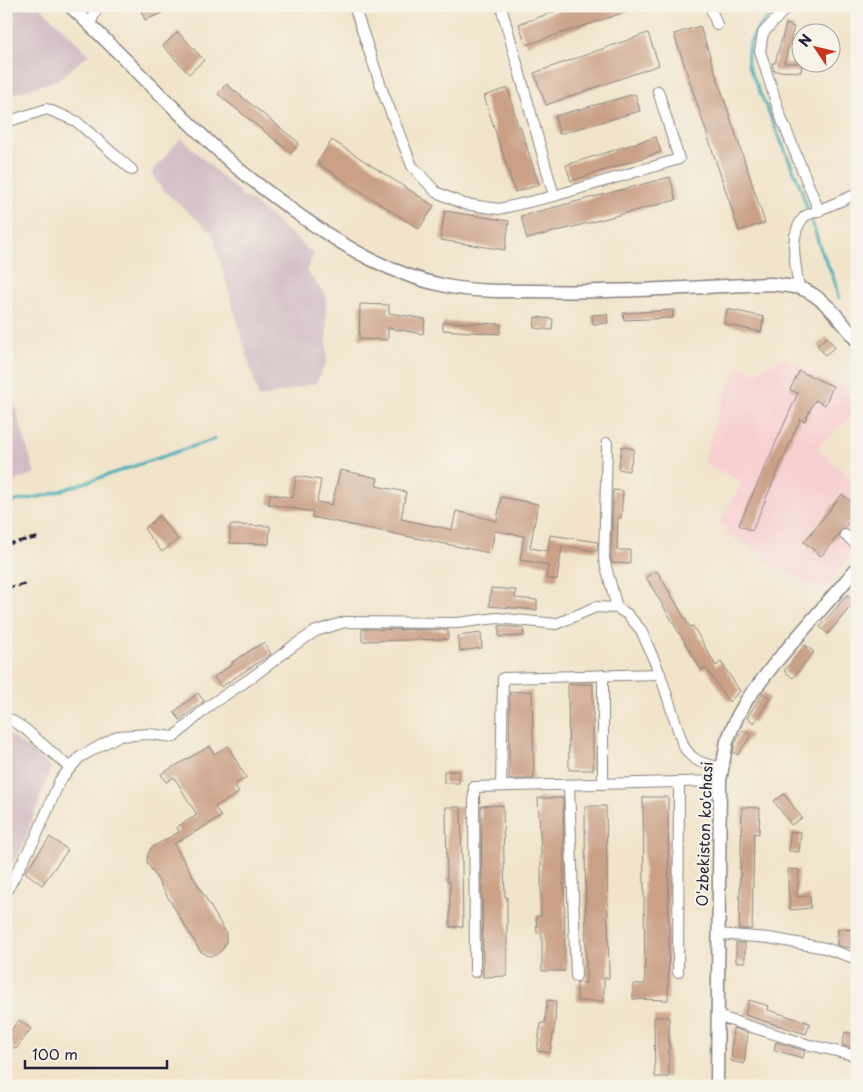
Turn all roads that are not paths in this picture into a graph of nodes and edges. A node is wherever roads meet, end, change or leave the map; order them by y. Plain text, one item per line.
1 (70, 6) edge
2 (98, 6) edge
3 (354, 6) edge
4 (501, 6) edge
5 (710, 6) edge
6 (788, 6) edge
7 (90, 24) junction
8 (717, 25) dead end
9 (658, 91) dead end
10 (6, 122) edge
11 (132, 170) dead end
12 (857, 194) edge
13 (554, 196) junction
14 (813, 214) junction
15 (799, 288) junction
16 (857, 341) edge
17 (608, 443) dead end
18 (845, 535) dead end
19 (857, 545) edge
20 (857, 568) edge
21 (617, 608) junction
22 (660, 674) junction
23 (603, 675) junction
24 (6, 717) edge
25 (70, 768) junction
26 (722, 768) junction
27 (720, 782) junction
28 (679, 783) junction
29 (603, 784) junction
30 (569, 785) junction
31 (501, 786) junction
32 (6, 892) edge
33 (718, 934) junction
34 (857, 959) edge
35 (475, 972) dead end
36 (678, 972) dead end
37 (576, 976) dead end
38 (717, 1016) junction
39 (857, 1056) edge
40 (717, 1086) edge

1 - 7 main road
2 - 7 street
3 - 13 street
4 - 13 street
5 - 8 street
6 - 14 street
7 - 15 main road
9 - 13 street
10 - 11 street
12 - 14 street
14 - 15 street
15 - 16 main road
17 - 21 street
18 - 19 street
20 - 26 main road, O'zbekiston ko'chasi
21 - 22 street
21 - 25 street
22 - 23 street
22 - 26 street
23 - 29 street
23 - 31 street
24 - 25 street
25 - 32 street
26 - 27 main road, O'zbekiston ko'chasi
27 - 28 street
27 - 33 main road, O'zbekiston ko'chasi
28 - 29 street
28 - 36 street
29 - 30 street
30 - 31 street
30 - 37 street
31 - 35 street
33 - 34 street
33 - 38 main road, O'zbekiston ko'chasi
38 - 39 street
38 - 40 main road, O'zbekiston ko'chasi

